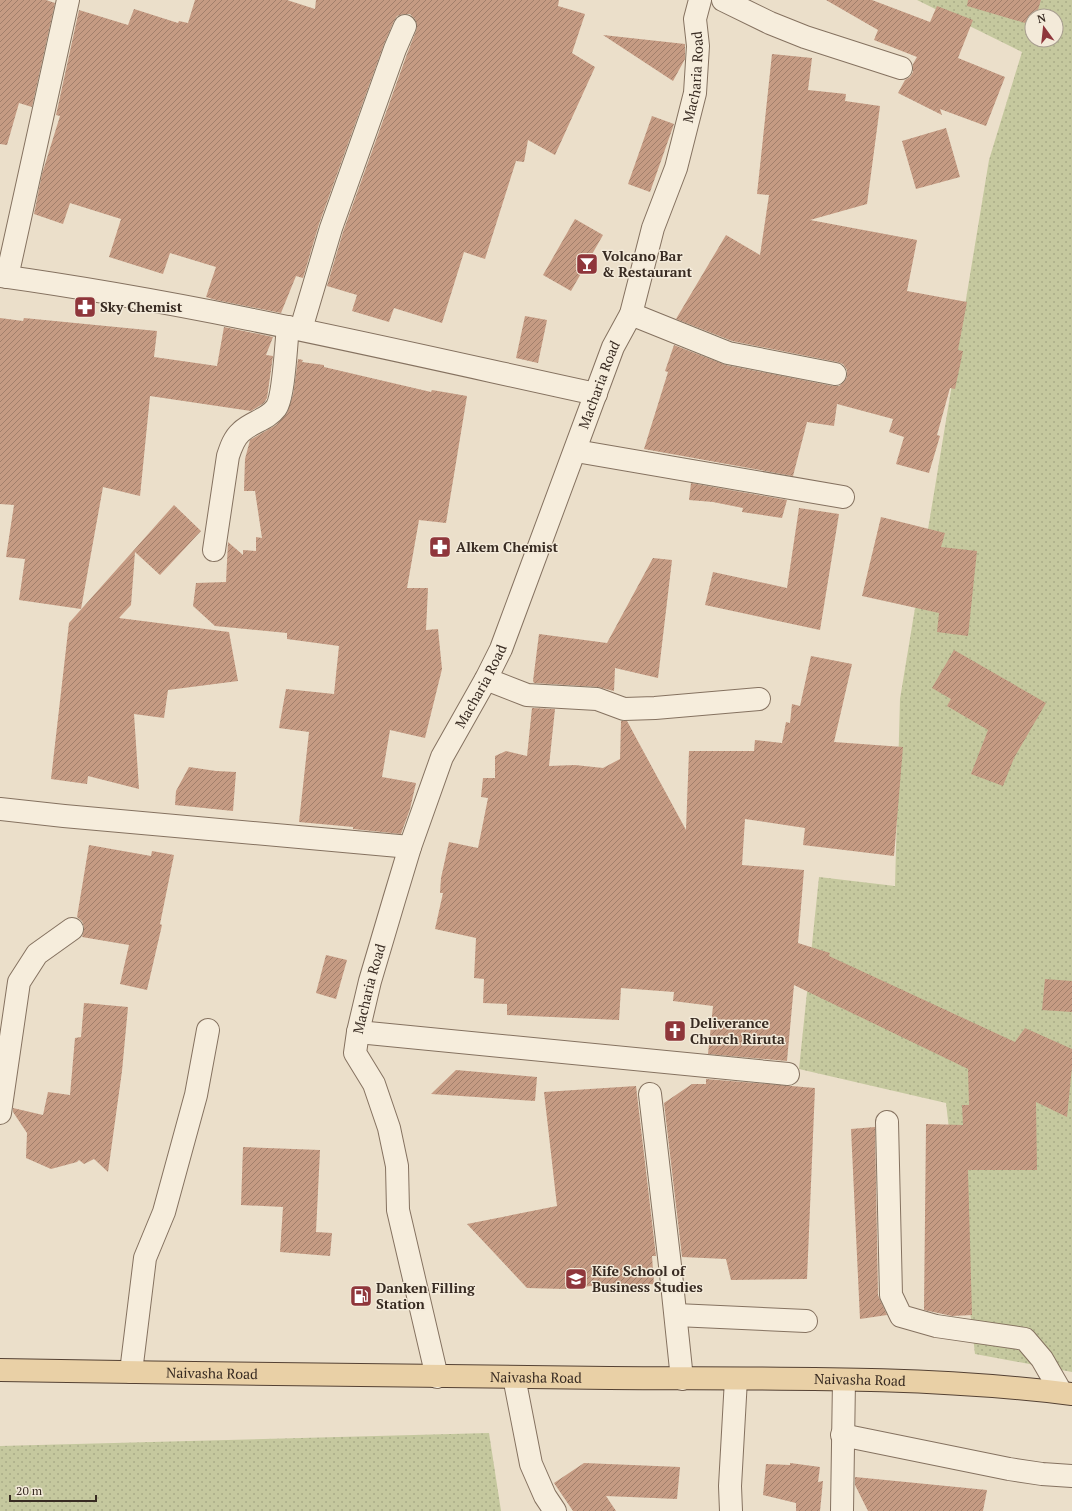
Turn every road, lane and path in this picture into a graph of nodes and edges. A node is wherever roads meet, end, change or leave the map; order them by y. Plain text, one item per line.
1 (68, 0) edge
2 (700, 0) edge
3 (723, 0) edge
4 (405, 26) dead end
5 (901, 68) dead end
6 (3, 276) edge
7 (630, 314) junction
8 (294, 328) junction
9 (835, 374) dead end
10 (596, 394) junction
11 (576, 451) junction
12 (843, 497) dead end
13 (214, 550) dead end
14 (486, 679) junction
15 (760, 699) dead end
16 (0, 809) edge
17 (410, 847) junction
18 (72, 929) dead end
19 (208, 1030) dead end
20 (358, 1032) junction
21 (788, 1074) dead end
22 (650, 1094) dead end
23 (0, 1112) edge
24 (888, 1122) dead end
25 (676, 1315) junction
26 (806, 1321) dead end
27 (0, 1370) edge
28 (131, 1372) junction
29 (437, 1377) junction
30 (514, 1377) junction
31 (682, 1379) junction
32 (736, 1379) junction
33 (844, 1380) junction
34 (1067, 1393) edge
35 (842, 1435) junction
36 (1072, 1476) edge
37 (555, 1511) edge
38 (731, 1511) edge
39 (842, 1511) edge

1 - 6 street
2 - 7 street, Macharia Road
3 - 5 street
4 - 8 street
6 - 8 street
7 - 9 street
7 - 10 street, Macharia Road
8 - 10 street
8 - 13 street
10 - 11 street, Macharia Road
11 - 12 street
11 - 14 street, Macharia Road
14 - 15 street
14 - 17 street, Macharia Road
16 - 17 street
17 - 20 street, Macharia Road
18 - 23 street
19 - 28 street
20 - 21 street
20 - 29 street, Macharia Road
22 - 25 street
24 - 34 street
25 - 26 street
25 - 31 street
27 - 28 main road, Naivasha Road
28 - 29 main road, Naivasha Road
29 - 30 main road, Naivasha Road
30 - 31 main road, Naivasha Road
30 - 37 street
31 - 32 main road, Naivasha Road
32 - 33 main road, Naivasha Road
32 - 38 street
33 - 34 main road, Naivasha Road
33 - 35 street
35 - 36 street
35 - 39 street

